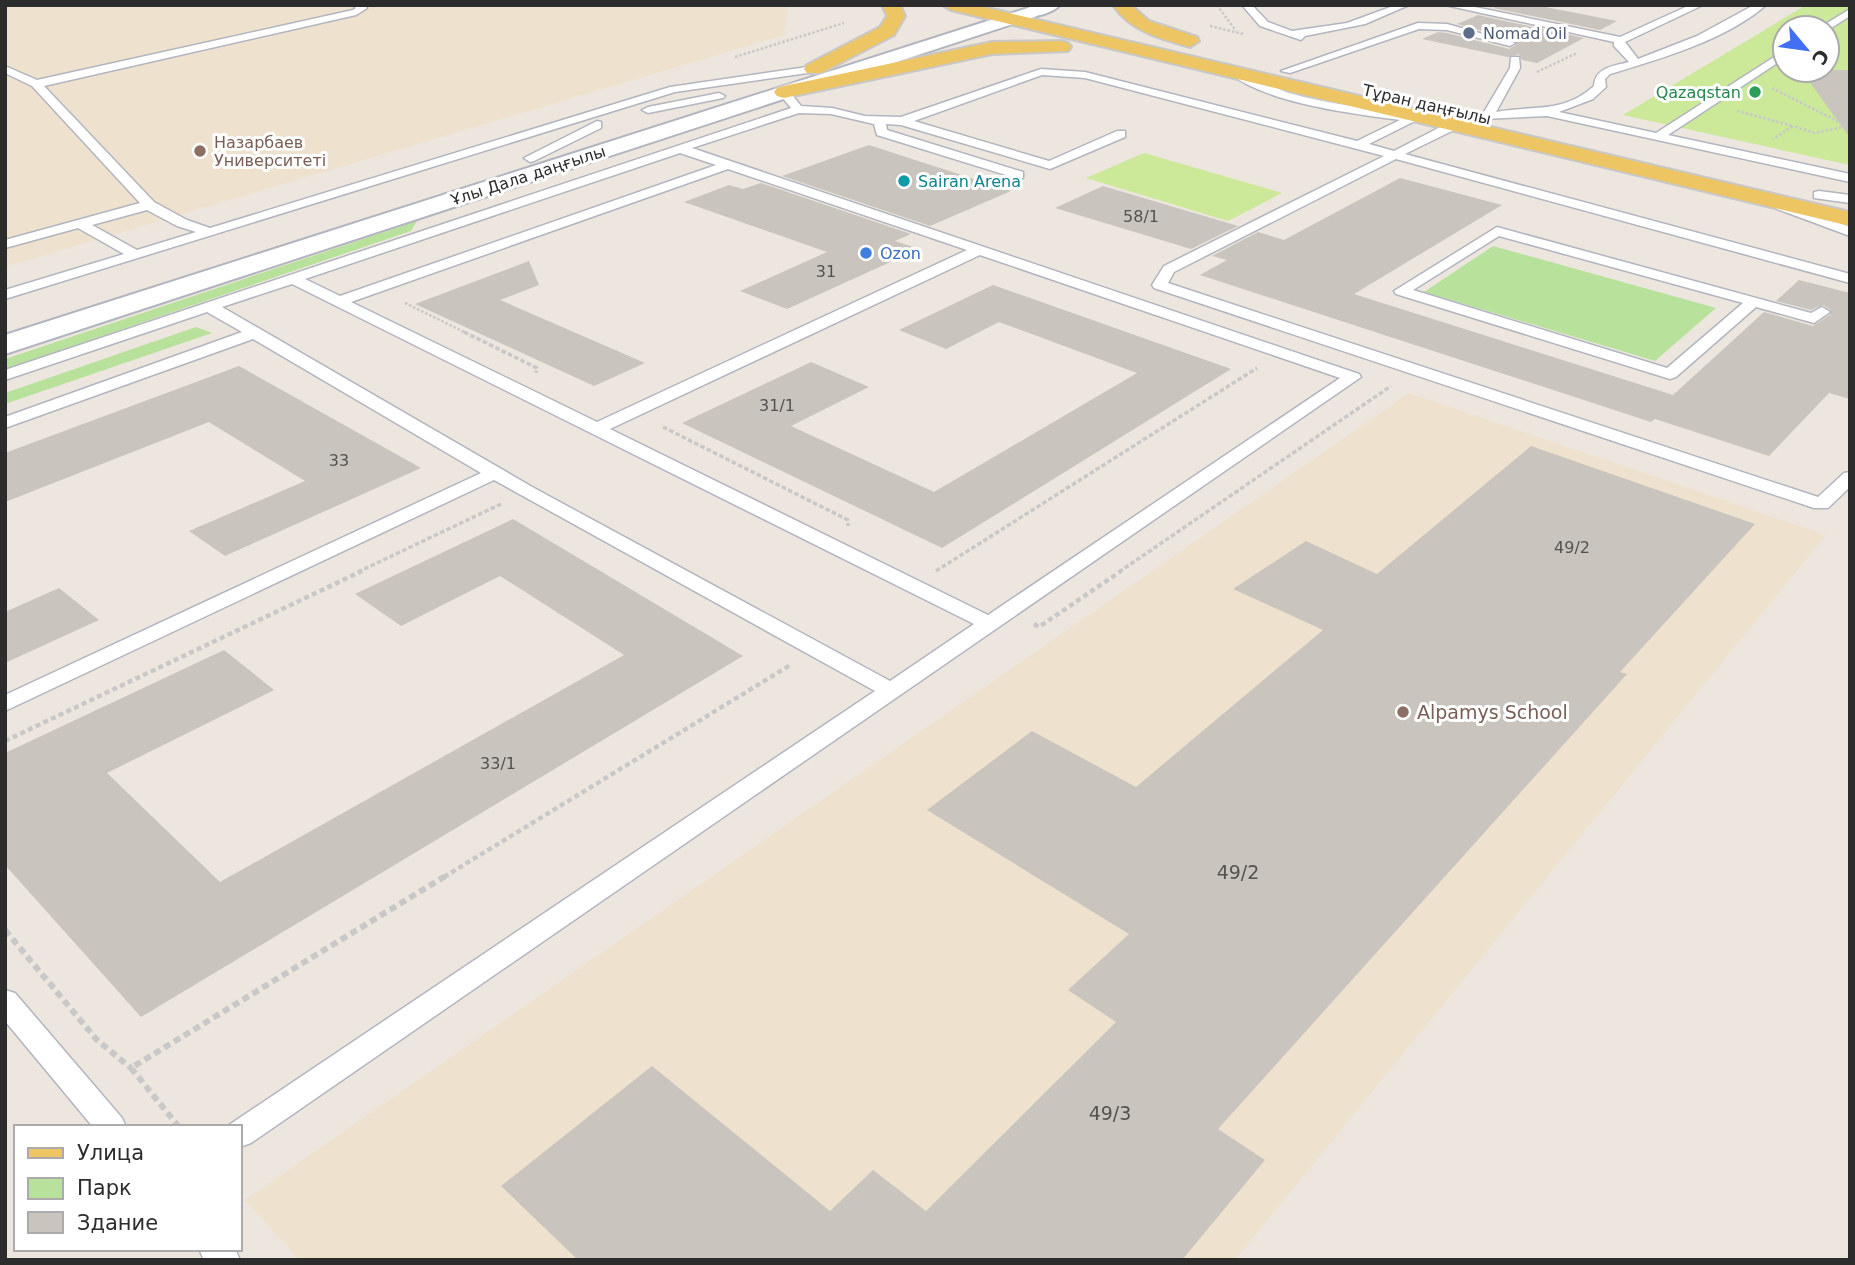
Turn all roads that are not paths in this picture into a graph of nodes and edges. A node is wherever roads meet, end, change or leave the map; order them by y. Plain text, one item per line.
1 (358, 5) edge
2 (891, 5) edge
3 (951, 5) edge
4 (1122, 5) edge
5 (1247, 5) edge
6 (1404, 5) edge
7 (1450, 5) edge
8 (1698, 5) edge
9 (1761, 5) edge
10 (1015, 9) edge
11 (1398, 31) junction
12 (1288, 34) junction
13 (1426, 38) dead end
14 (1645, 39) junction
15 (1621, 40) junction
16 (1510, 43) dead end
17 (1677, 50) junction
18 (1343, 51) junction
19 (1183, 60) junction
20 (1771, 62) edge
21 (1515, 63) dead end
22 (1636, 63) junction
23 (1227, 64) junction
24 (5, 69) edge
25 (814, 69) junction
26 (1286, 71) junction
27 (36, 84) junction
28 (791, 101) junction
29 (1547, 113) junction
30 (1415, 117) junction
31 (1487, 117) junction
32 (902, 121) junction
33 (880, 122) junction
34 (1447, 123) junction
35 (1121, 134) dead end
36 (1659, 136) junction
37 (1359, 145) junction
38 (682, 149) junction
39 (1396, 155) junction
40 (730, 164) junction
41 (1019, 175) dead end
42 (1850, 178) edge
43 (1763, 199) junction
44 (1850, 201) edge
45 (149, 205) junction
46 (1850, 219) edge
47 (79, 223) junction
48 (209, 232) junction
49 (1850, 232) edge
50 (5, 244) edge
51 (976, 251) junction
52 (136, 255) junction
53 (292, 278) junction
54 (1850, 279) edge
55 (5, 295) edge
56 (1754, 301) junction
57 (339, 302) junction
58 (207, 306) junction
59 (1822, 312) dead end
60 (5, 325) edge
61 (254, 333) junction
62 (5, 345) edge
63 (5, 374) edge
64 (5, 423) edge
65 (594, 430) junction
66 (495, 473) junction
67 (1850, 477) edge
68 (990, 624) junction
69 (891, 691) junction
70 (5, 704) edge
71 (5, 1001) edge
72 (109, 1125) edge
73 (242, 1133) edge

1 - 27 lane
2 - 25 main road
3 - 10 main road, Тұран даңғылы
4 - 23 main road
5 - 12 lane
6 - 12 lane
7 - 15 lane
8 - 14 lane
9 - 17 lane
10 - 19 main road, Тұран даңғылы
10 - 23 main road, Тұран даңғылы
10 - 25 main road, Ұлы Дала даңғылы
10 - 28 main road, Ұлы Дала даңғылы
11 - 13 lane
11 - 16 lane
11 - 18 lane
12 - 18 lane
14 - 15 lane
14 - 17 lane
15 - 22 lane
17 - 22 lane
18 - 26 lane
19 - 23 main road, Тұран даңғылы
19 - 28 main road
20 - 36 lane
21 - 31 lane
22 - 29 lane
23 - 26 main road, Тұран даңғылы
23 - 30 main road, Тұран даңғылы
24 - 27 lane
25 - 48 lane
25 - 60 main road, Ұлы Дала даңғылы
26 - 31 main road, Тұран даңғылы
27 - 45 lane
28 - 33 lane
28 - 38 lane
28 - 62 main road, Ұлы Дала даңғылы
29 - 31 lane
29 - 36 lane
30 - 34 main road, Тұран даңғылы
30 - 37 lane
31 - 44 main road, Тұран даңғылы
32 - 33 lane
32 - 35 lane
32 - 37 lane
33 - 41 lane
34 - 39 lane
34 - 43 main road, Тұран даңғылы
36 - 42 lane
37 - 39 lane
38 - 40 lane
38 - 53 lane
39 - 54 lane
39 - 67 lane
40 - 51 lane
40 - 57 lane
43 - 46 main road, Тұран даңғылы
43 - 49 lane
45 - 47 lane
45 - 48 lane
47 - 50 lane
47 - 52 lane
48 - 52 lane
51 - 65 lane
51 - 68 lane
52 - 55 lane
53 - 57 lane
53 - 58 lane
56 - 56 lane
56 - 59 lane
57 - 65 lane
58 - 61 lane
58 - 63 lane
61 - 64 lane
61 - 66 lane
65 - 68 lane
66 - 69 lane
66 - 70 lane
68 - 69 lane
69 - 73 lane
71 - 72 lane

